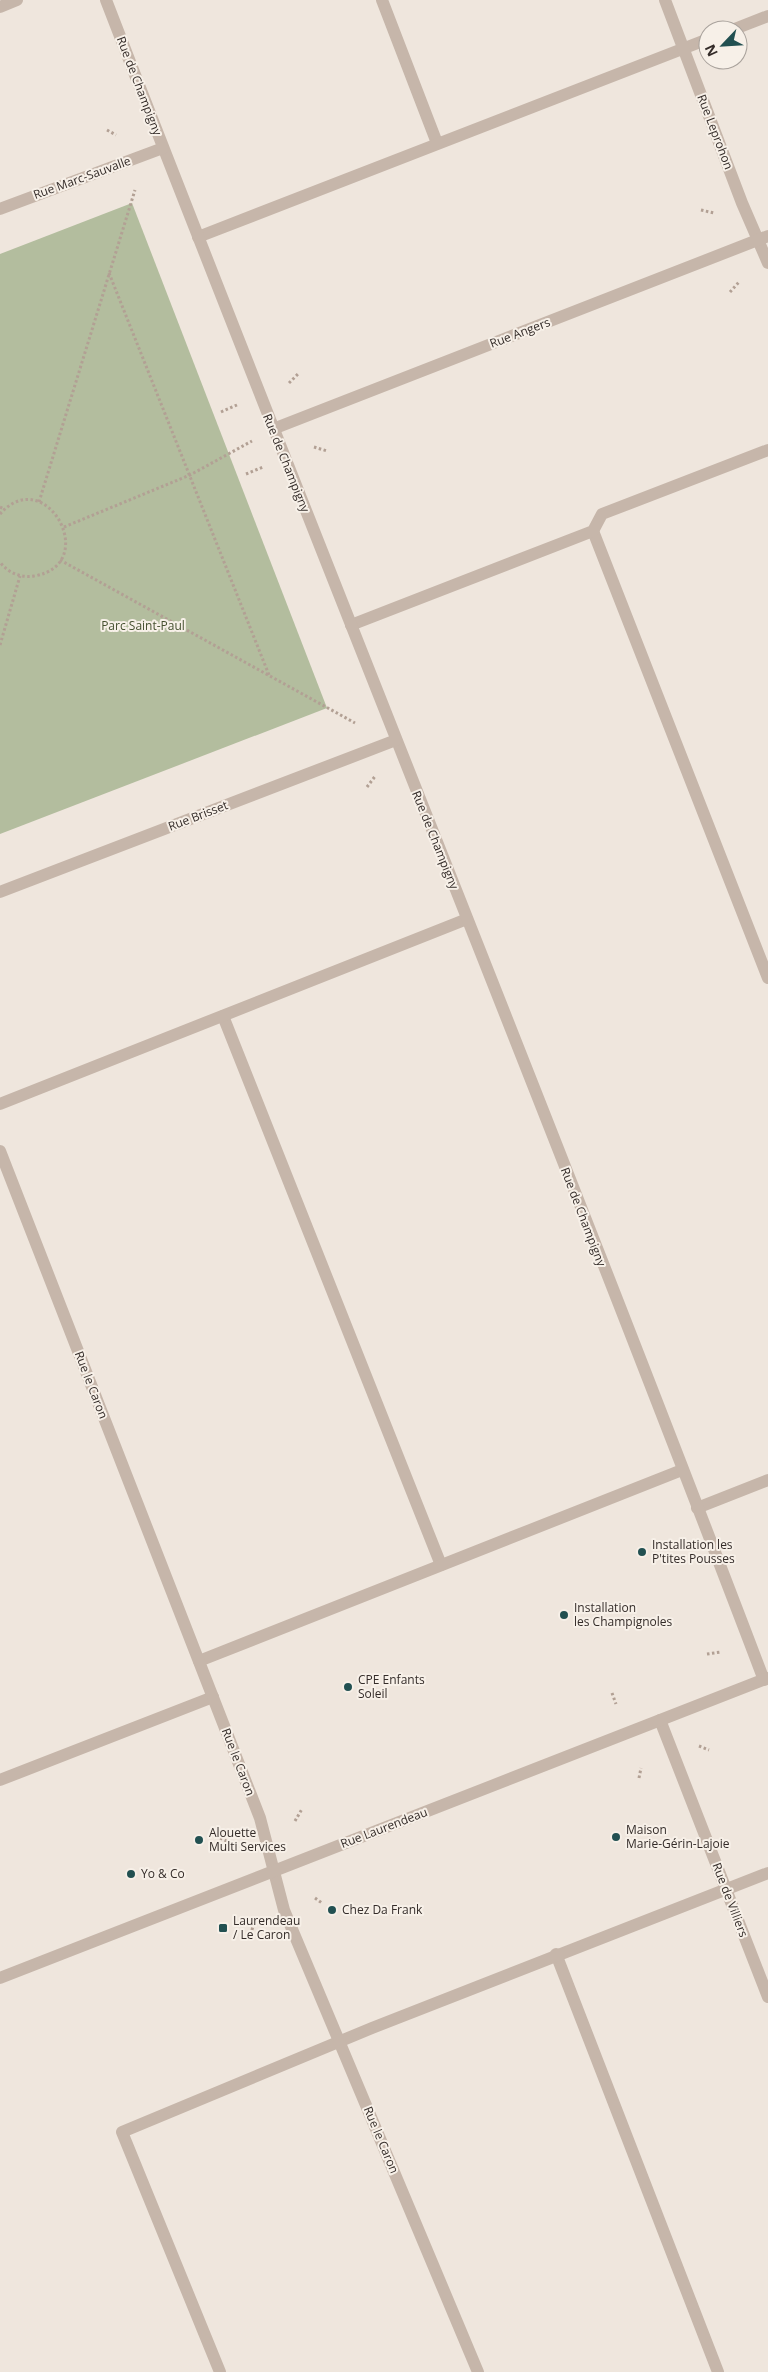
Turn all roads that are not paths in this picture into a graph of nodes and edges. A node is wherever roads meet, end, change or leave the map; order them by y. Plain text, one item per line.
1 (17, 0) edge
2 (106, 0) edge
3 (382, 0) edge
4 (665, 0) edge
5 (0, 7) edge
6 (768, 16) edge
7 (748, 24) edge
8 (698, 43) edge
9 (684, 49) junction
10 (437, 143) junction
11 (163, 148) junction
12 (0, 209) edge
13 (198, 236) junction
14 (763, 238) edge
15 (768, 263) edge
16 (273, 430) junction
17 (768, 450) edge
18 (593, 531) junction
19 (351, 625) junction
20 (396, 740) junction
21 (0, 892) edge
22 (467, 919) junction
23 (768, 978) edge
24 (222, 1016) junction
25 (0, 1104) edge
26 (0, 1151) edge
27 (682, 1470) junction
28 (768, 1480) edge
29 (697, 1508) junction
30 (441, 1565) junction
31 (199, 1661) junction
32 (766, 1679) edge
33 (213, 1697) junction
34 (660, 1720) junction
35 (0, 1780) edge
36 (274, 1872) junction
37 (768, 1873) edge
38 (726, 1889) junction
39 (556, 1954) junction
40 (0, 1978) edge
41 (768, 1997) edge
42 (340, 2041) junction
43 (220, 2372) edge
44 (478, 2372) edge
45 (718, 2372) edge

1 - 5 street
2 - 11 street, Rue de Champigny
3 - 10 street
4 - 9 street, Rue Leprohon
6 - 7 street
8 - 9 street
9 - 10 street
9 - 14 street, Rue Leprohon
10 - 13 street
11 - 12 street, Rue Marc-Sauvalle
11 - 13 street, Rue de Champigny
13 - 16 street, Rue de Champigny
14 - 15 street, Rue Leprohon
14 - 16 street, Rue Angers
16 - 19 street, Rue de Champigny
17 - 18 street
18 - 19 street
18 - 23 street
19 - 20 street, Rue de Champigny
20 - 21 street, Rue Brisset
20 - 22 street, Rue de Champigny
22 - 24 street
22 - 27 street, Rue de Champigny
24 - 25 street
24 - 30 street
26 - 31 street, Rue le Caron
27 - 29 street, Rue de Champigny
27 - 30 street
28 - 29 street
29 - 32 street, Rue de Champigny
30 - 31 street
31 - 33 street, Rue le Caron
32 - 34 street, Rue Laurendeau
33 - 35 street
33 - 36 street, Rue le Caron
34 - 36 street, Rue Laurendeau
34 - 38 street, Rue de Villiers
36 - 40 street, Rue Laurendeau
36 - 42 street, Rue le Caron
37 - 38 street
38 - 39 street
38 - 41 street, Rue de Villiers
39 - 42 street
39 - 45 street
42 - 43 street
42 - 44 street, Rue le Caron

